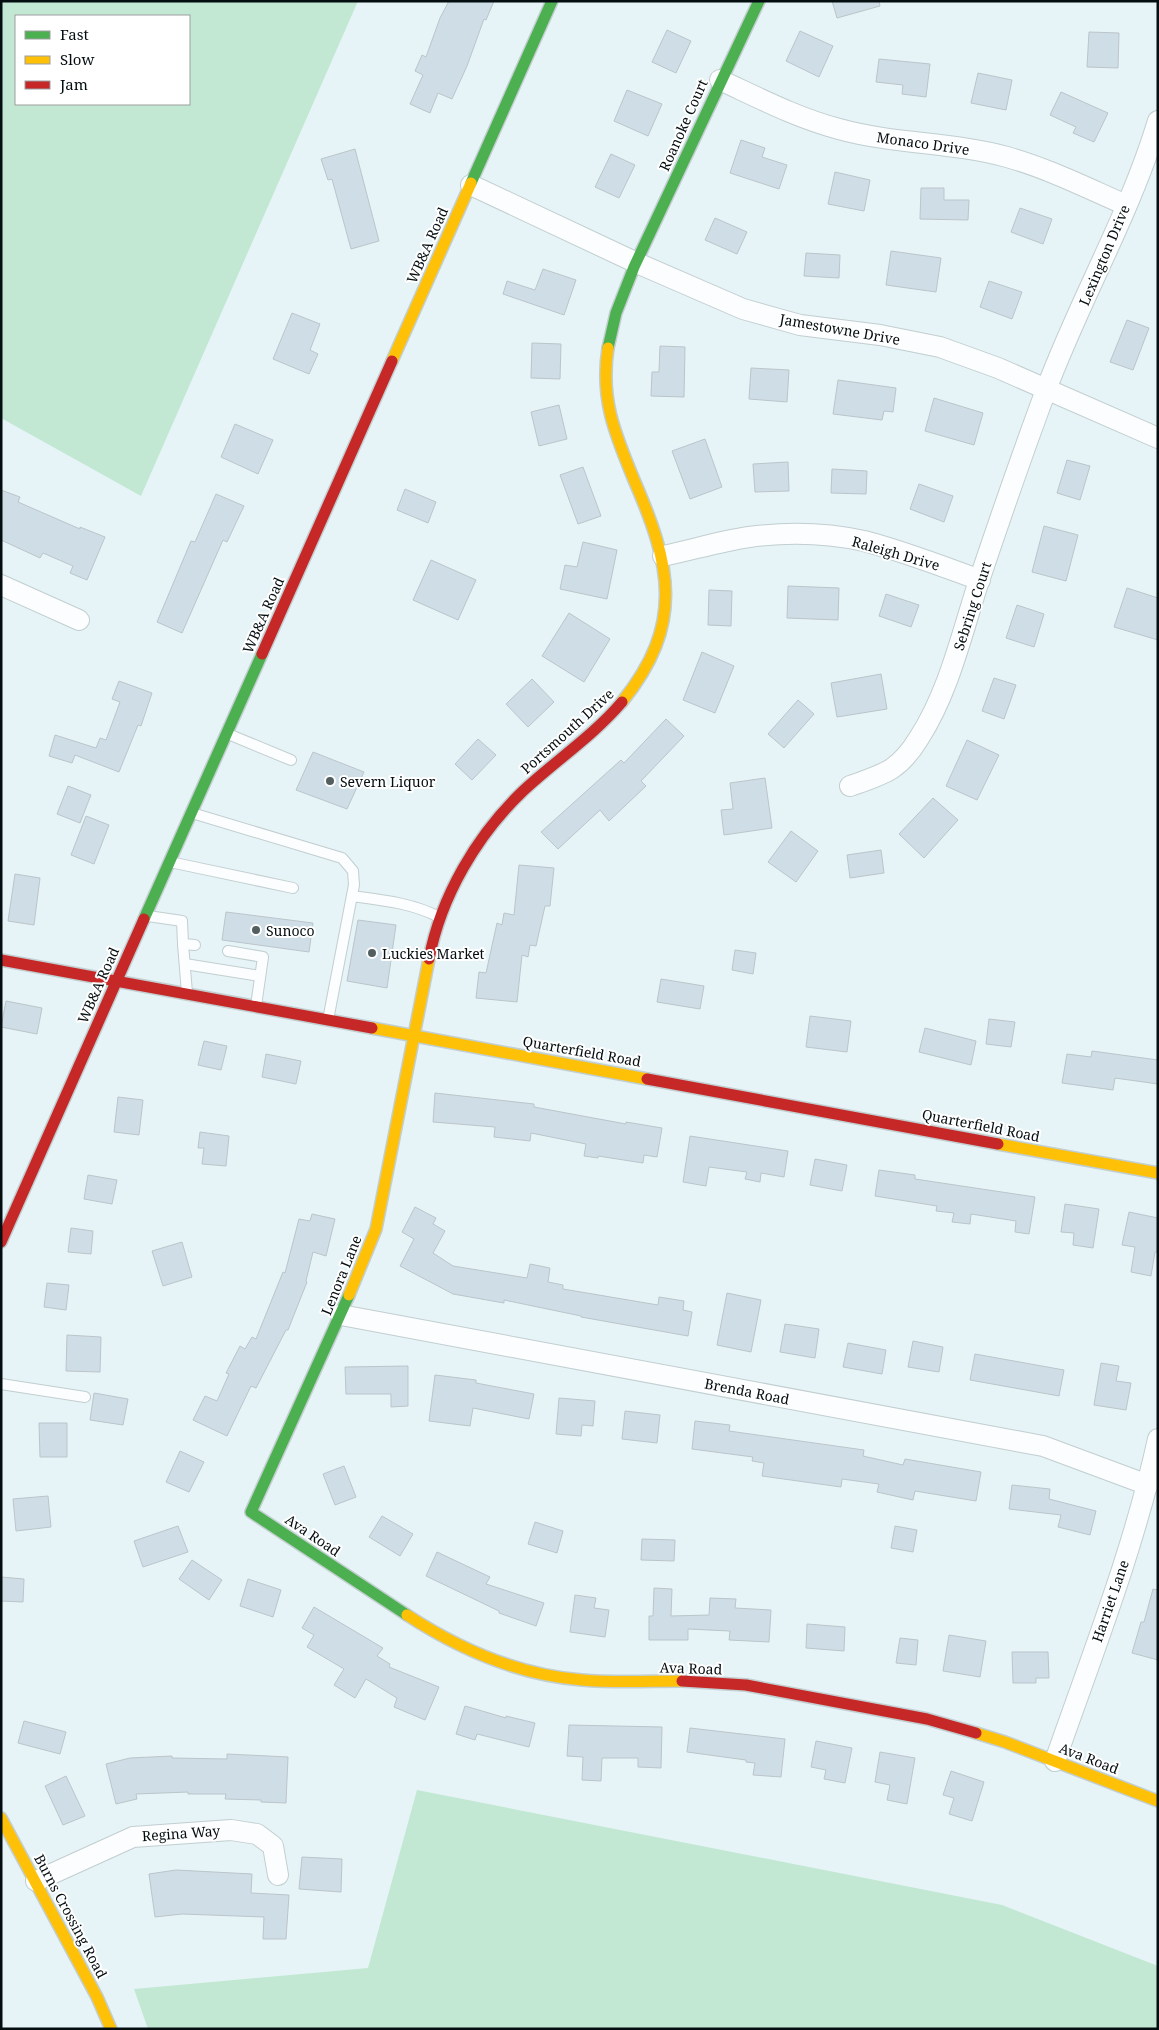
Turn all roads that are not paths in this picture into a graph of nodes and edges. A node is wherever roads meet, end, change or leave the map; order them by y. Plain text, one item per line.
1 (552, 1) edge
2 (759, 1) edge
3 (720, 80) junction
4 (1158, 121) edge
5 (471, 185) junction
6 (1126, 205) junction
7 (637, 263) junction
8 (1047, 388) junction
9 (1158, 438) edge
10 (663, 556) junction
11 (980, 580) junction
12 (1, 586) edge
13 (79, 620) dead end
14 (227, 733) junction
15 (291, 760) dead end
16 (850, 786) dead end
17 (191, 813) junction
18 (169, 862) junction
19 (293, 888) dead end
20 (352, 896) junction
21 (145, 916) junction
22 (440, 918) junction
23 (183, 944) junction
24 (195, 946) dead end
25 (228, 951) dead end
26 (1, 960) edge
27 (185, 964) junction
28 (260, 976) junction
29 (116, 981) junction
30 (188, 994) junction
31 (256, 1006) junction
32 (328, 1020) junction
33 (413, 1036) junction
34 (1158, 1173) edge
35 (1, 1242) edge
36 (341, 1315) junction
37 (1, 1384) edge
38 (85, 1397) dead end
39 (1158, 1439) edge
40 (1148, 1485) junction
41 (251, 1512) joint
42 (1055, 1762) junction
43 (1158, 1800) edge
44 (1, 1818) edge
45 (278, 1875) dead end
46 (36, 1881) junction
47 (111, 2029) edge

1 - 5 street, WB&A Road
2 - 3 street, Roanoke Court
3 - 6 street, Monaco Drive
3 - 7 street, Roanoke Court
4 - 6 street, Lexington Drive
5 - 7 street, Jamestowne Drive
5 - 14 street, WB&A Road
6 - 8 street, Lexington Drive
7 - 8 street, Jamestowne Drive
7 - 10 street, Portsmouth Drive
8 - 9 street, Jamestowne Drive
8 - 11 street, Sebring Court
10 - 11 street, Raleigh Drive
10 - 22 street, Portsmouth Drive
11 - 16 street, Sebring Court
12 - 13 street
14 - 15 lane
14 - 17 street, WB&A Road
17 - 18 street, WB&A Road
17 - 20 lane
18 - 19 lane
18 - 21 street, WB&A Road
20 - 22 lane
20 - 32 lane
21 - 23 lane
21 - 29 street, WB&A Road
22 - 33 street, Portsmouth Drive
23 - 24 lane
23 - 27 lane
25 - 28 lane
26 - 29 street, Quarterfield Road
27 - 28 lane
27 - 30 lane
28 - 31 lane
29 - 30 street, Quarterfield Road
29 - 35 street, WB&A Road
30 - 31 street, Quarterfield Road
31 - 32 street, Quarterfield Road
32 - 33 street, Quarterfield Road
33 - 34 street, Quarterfield Road
33 - 36 street, Lenora Lane
36 - 40 street, Brenda Road
36 - 41 street, Lenora Lane
37 - 38 lane
39 - 40 street, Harriet Lane
40 - 42 street, Harriet Lane
41 - 42 street, Ava Road
42 - 43 street, Ava Road
44 - 46 street, Burns Crossing Road
45 - 46 street, Regina Way
46 - 47 street, Burns Crossing Road

